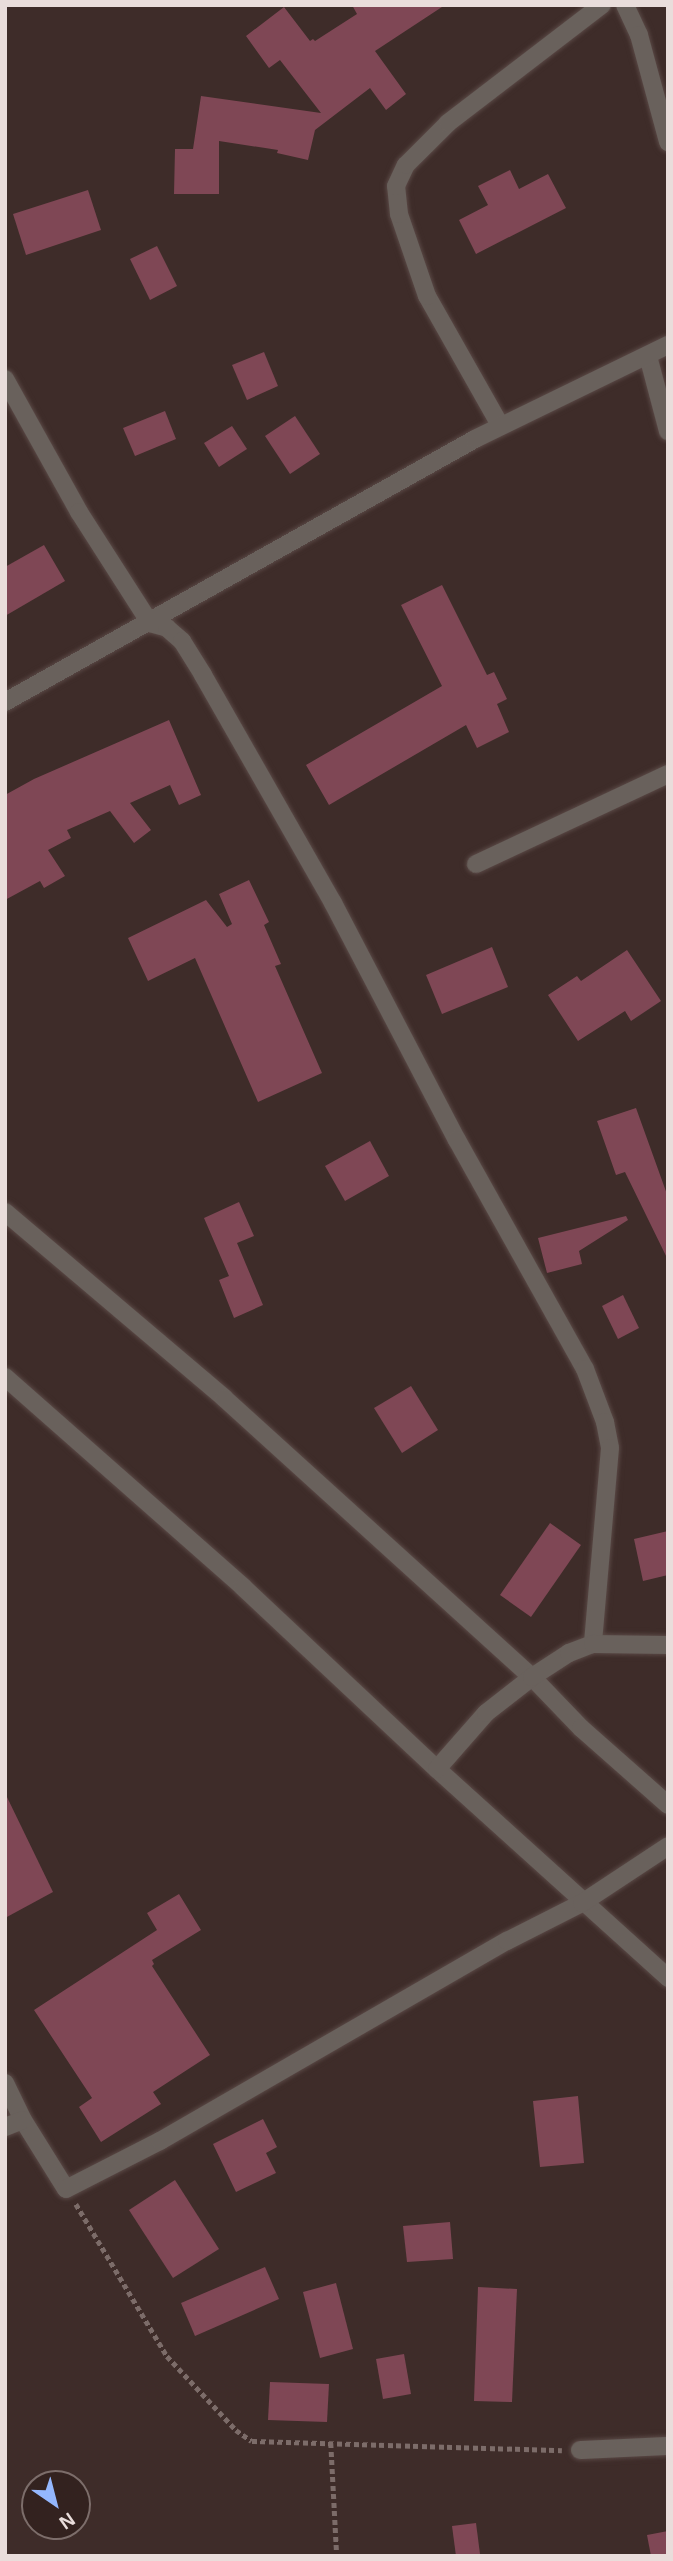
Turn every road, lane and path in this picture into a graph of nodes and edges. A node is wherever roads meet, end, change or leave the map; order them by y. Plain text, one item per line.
1 (602, 5) edge
2 (625, 5) edge
3 (668, 142) edge
4 (668, 345) edge
5 (648, 356) junction
6 (5, 379) edge
7 (500, 425) junction
8 (668, 431) edge
9 (150, 623) junction
10 (5, 702) edge
11 (668, 774) edge
12 (476, 864) dead end
13 (5, 1212) edge
14 (5, 1377) edge
15 (593, 1644) junction
16 (668, 1645) edge
17 (532, 1676) junction
18 (437, 1769) junction
19 (668, 1805) edge
20 (668, 1846) edge
21 (582, 1903) junction
22 (668, 1978) edge
23 (5, 2083) edge
24 (23, 2120) junction
25 (5, 2127) edge
26 (66, 2189) junction
27 (331, 2443) junction
28 (668, 2446) edge
29 (580, 2450) joint
30 (337, 2556) edge

1 - 7 street
2 - 3 street
4 - 5 street
5 - 7 street
5 - 8 street
6 - 9 street
7 - 9 street
9 - 10 street
9 - 15 street
11 - 12 street
13 - 17 street
14 - 18 street
15 - 16 street
15 - 17 street
17 - 18 street
17 - 19 street
18 - 21 street
20 - 21 street
21 - 22 street
21 - 26 street
23 - 24 street
24 - 25 street
24 - 26 street
26 - 27 path
27 - 29 path
27 - 30 path
28 - 29 street

